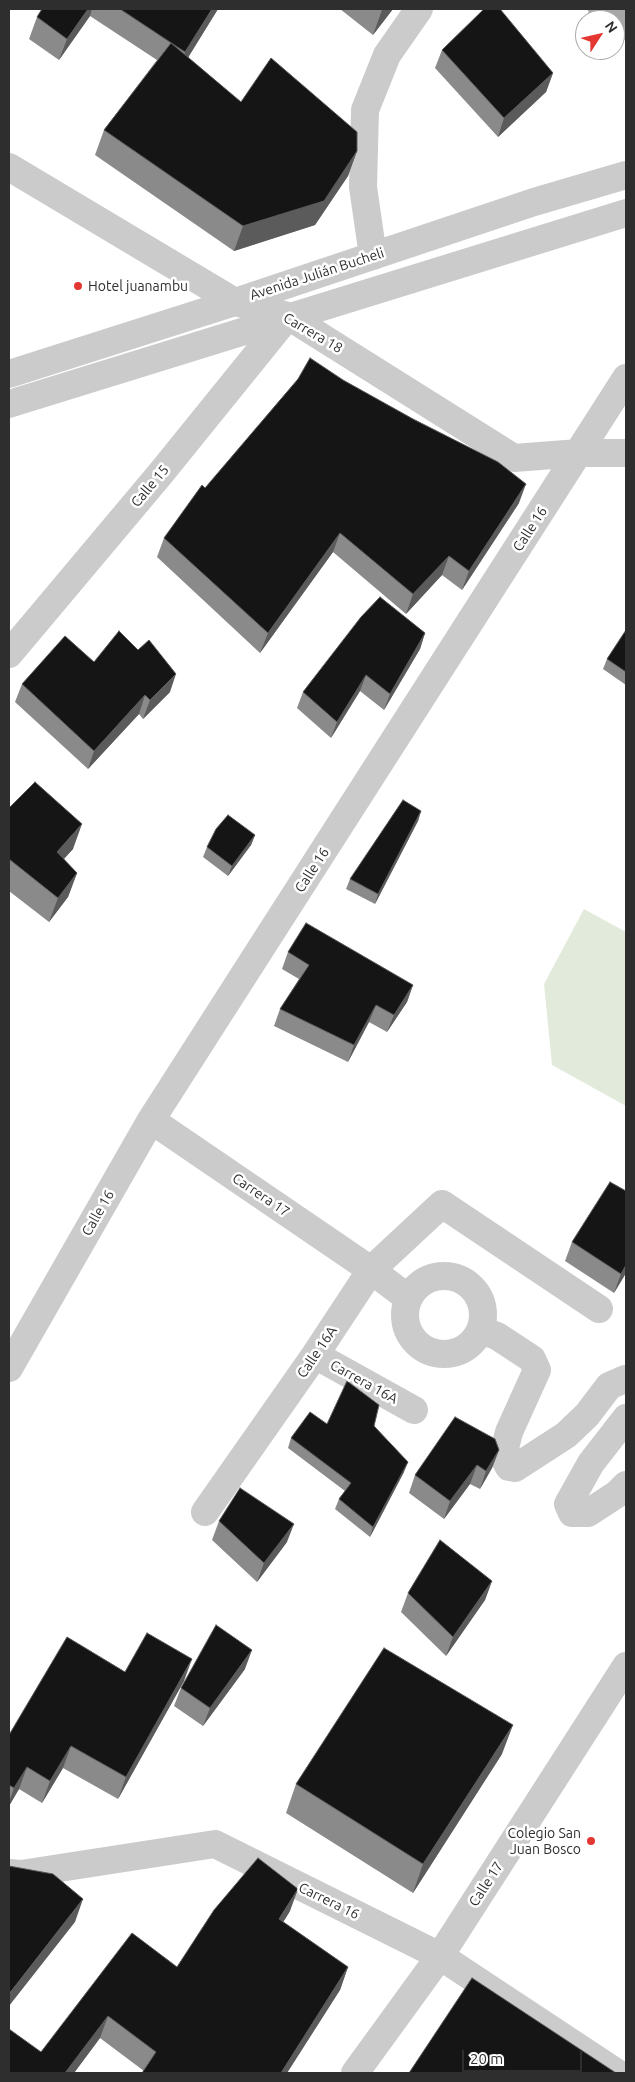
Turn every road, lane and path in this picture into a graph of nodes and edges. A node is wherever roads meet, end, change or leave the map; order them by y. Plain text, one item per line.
1 (419, 9) edge
2 (602, 9) edge
3 (626, 26) edge
4 (9, 167) edge
5 (626, 175) edge
6 (626, 213) edge
7 (373, 256) junction
8 (235, 302) junction
9 (288, 316) junction
10 (9, 374) edge
11 (626, 378) edge
12 (9, 404) edge
13 (579, 453) junction
14 (626, 453) edge
15 (9, 654) edge
16 (151, 1120) junction
17 (371, 1270) junction
18 (408, 1298) junction
19 (600, 1309) dead end
20 (480, 1330) junction
21 (315, 1355) junction
22 (9, 1368) edge
23 (626, 1380) edge
24 (414, 1410) dead end
25 (626, 1418) edge
26 (626, 1485) edge
27 (205, 1512) dead end
28 (626, 1666) edge
29 (13, 1879) edge
30 (440, 1956) junction
31 (355, 2073) edge
32 (617, 2073) edge

1 - 7 street
2 - 3 main road
4 - 8 street, Carrera 18
5 - 7 street, Avenida Julián Bucheli
6 - 9 street
7 - 8 street, Avenida Julián Bucheli
8 - 9 street, Carrera 18
8 - 10 street, Avenida Julián Bucheli
9 - 12 street
9 - 13 street, Carrera 18
9 - 15 street, Calle 15
11 - 13 street, Calle 16
13 - 14 street, Carrera 18
13 - 16 street, Calle 16
16 - 17 street, Carrera 17
16 - 22 street, Calle 16
17 - 18 street, Carrera 17
17 - 19 street, Calle 16A
17 - 21 street, Calle 16A
18 - 20 street
18 - 20 street
20 - 23 street
21 - 24 street, Carrera 16A
21 - 27 street, Calle 16A
25 - 26 street
28 - 30 street, Calle 17
29 - 30 street, Carrera 16
30 - 31 street, Calle 17
30 - 32 street, Carrera 16

